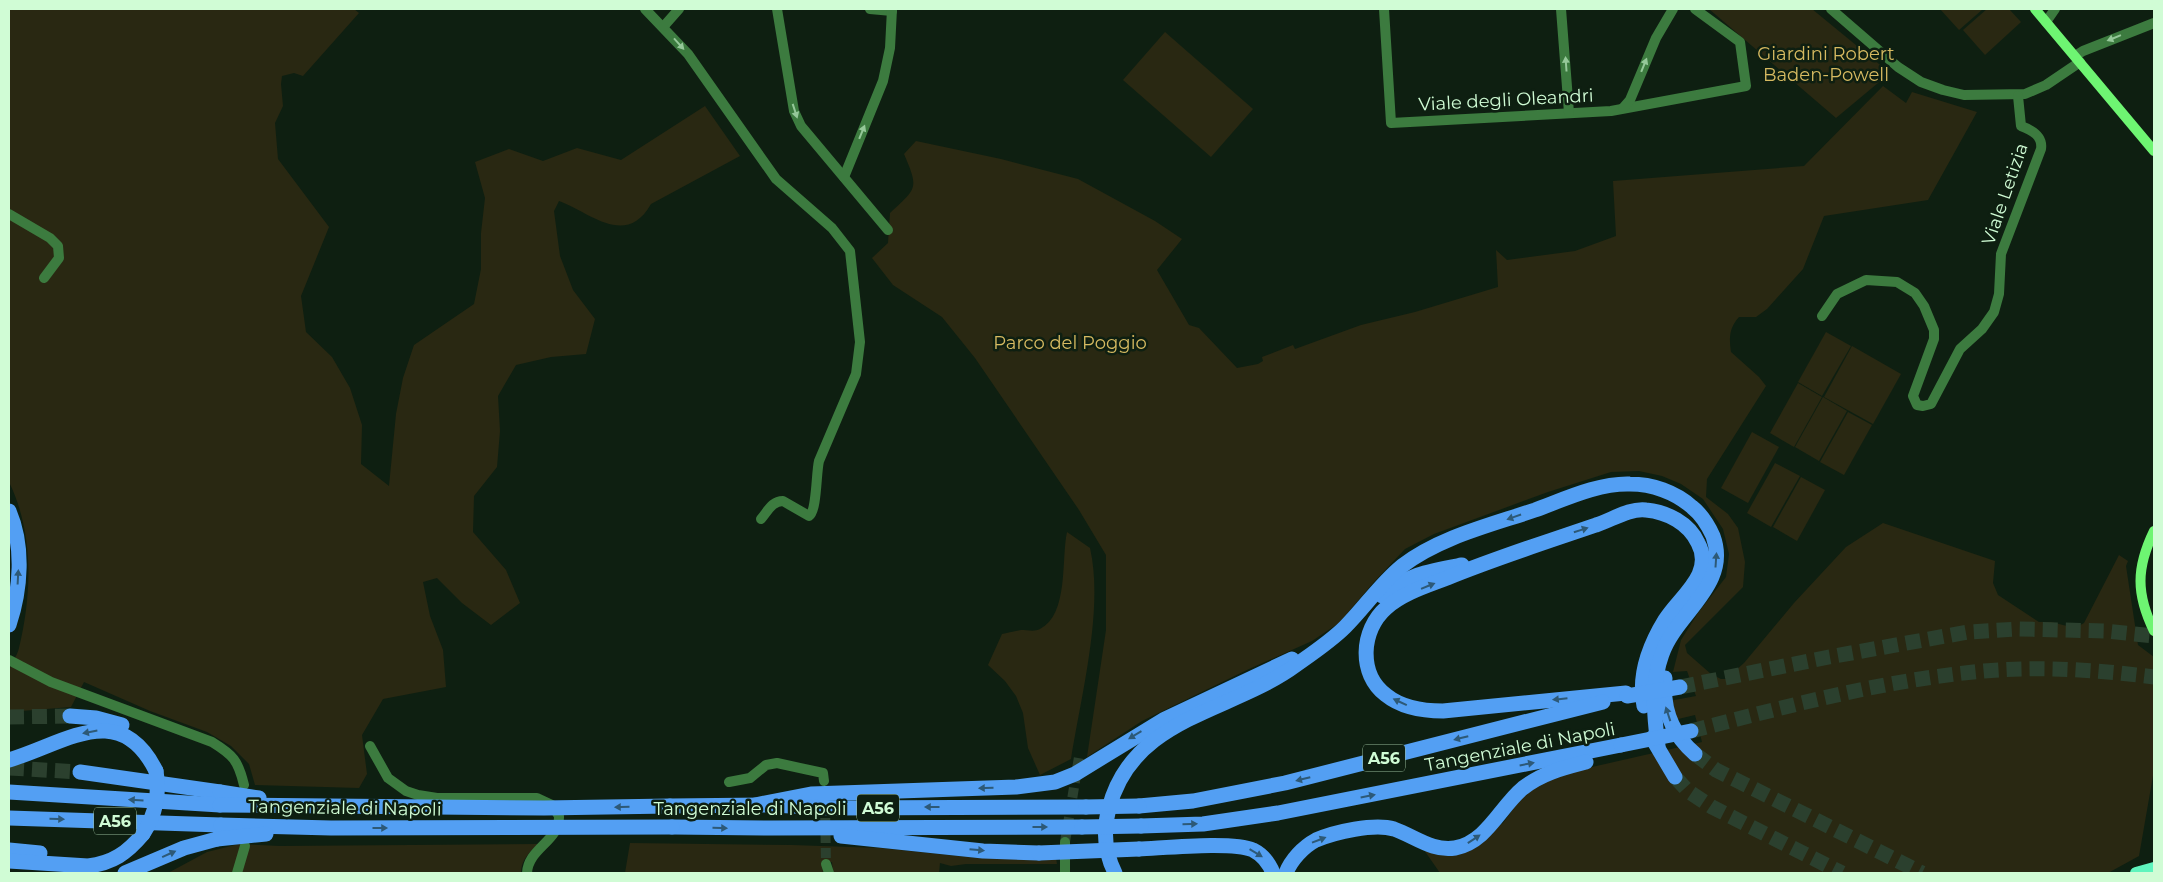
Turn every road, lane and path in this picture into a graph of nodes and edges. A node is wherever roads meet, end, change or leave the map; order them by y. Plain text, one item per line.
1 (645, 9) edge
2 (679, 9) edge
3 (777, 9) edge
4 (870, 9) edge
5 (1384, 9) edge
6 (1561, 9) edge
7 (1674, 9) edge
8 (1695, 9) edge
9 (1831, 9) edge
10 (2035, 9) edge
11 (2055, 9) edge
12 (892, 10) edge
13 (2046, 22) junction
14 (2154, 23) edge
15 (664, 26) junction
16 (2078, 59) junction
17 (2018, 96) junction
18 (1623, 108) junction
19 (1569, 113) junction
20 (2154, 151) edge
21 (852, 157) junction
22 (832, 162) junction
23 (844, 177) junction
24 (9, 214) edge
25 (888, 230) dead end
26 (44, 278) dead end
27 (1822, 316) dead end
28 (9, 511) edge
29 (761, 519) dead end
30 (2154, 531) edge
31 (1496, 558) junction
32 (1695, 603) junction
33 (9, 624) edge
34 (2154, 631) edge
35 (1335, 636) junction
36 (9, 660) edge
37 (1680, 687) tunnel mouth
38 (1626, 695) junction
39 (70, 716) tunnel mouth
40 (1537, 718) junction
41 (1474, 724) dead end
42 (1691, 731) tunnel mouth
43 (370, 746) dead end
44 (1621, 746) junction
45 (1658, 746) junction
46 (1695, 754) tunnel mouth
47 (9, 760) edge
48 (156, 770) junction
49 (80, 772) tunnel mouth
50 (1675, 777) tunnel mouth
51 (824, 781) dead end
52 (730, 782) dead end
53 (244, 785) dead end
54 (9, 792) edge
55 (220, 799) junction
56 (754, 805) junction
57 (9, 818) edge
58 (772, 828) junction
59 (219, 832) junction
60 (143, 834) junction
61 (1065, 842) tunnel mouth
62 (246, 846) dead end
63 (9, 850) edge
64 (9, 861) edge
65 (2154, 868) edge
66 (125, 873) edge
67 (237, 873) edge
68 (527, 873) edge
69 (1065, 873) edge
70 (1116, 873) edge
71 (1123, 873) edge
72 (1273, 873) edge
73 (1286, 873) edge
74 (2136, 873) edge

1 - 15 street
2 - 15 street
3 -> 22 street
4 - 12 street
5 - 19 street, Viale degli Oleandri
19 -> 6 street
18 -> 7 street
8 - 18 street, Viale degli Oleandri
9 - 17 street
10 - 13 main road
11 - 13 street
21 -> 12 street
13 - 16 main road
14 -> 16 street
15 -> 29 street
16 - 17 street
16 - 20 main road
17 - 27 street, Viale Letizia
18 - 19 street, Viale degli Oleandri
21 - 22 street
21 - 23 street
22 - 23 street
23 - 25 street
24 - 26 street
33 -> 28 highway
30 - 34 main road
38 -> 31 highway
31 -> 45 highway
31 - 71 highway
32 -> 35 highway
32 - 45 highway
46 -> 32 highway
35 -> 56 highway
35 - 70 highway
36 - 53 street
37 - 38 highway, bridge
38 - 40 highway, Tangenziale di Napoli / A56
39 - 48 highway
40 - 41 highway
40 -> 56 highway, Tangenziale di Napoli / A56, bridge
42 - 44 highway, Tangenziale di Napoli / A56, bridge
43 - 68 street
58 -> 44 highway, Tangenziale di Napoli / A56, bridge
73 -> 44 highway
45 - 50 highway
48 -> 47 highway
48 - 60 highway, bridge
49 - 55 highway
51 - 52 street
55 -> 54 highway, A56
56 -> 55 highway, Tangenziale di Napoli / A56, bridge
57 -> 59 highway, A56
59 -> 58 highway, Tangenziale di Napoli / A56, bridge
58 -> 72 highway, bridge
66 -> 59 highway
60 - 63 highway
60 - 64 highway
61 - 69 street
62 - 67 street
65 - 74 main road

